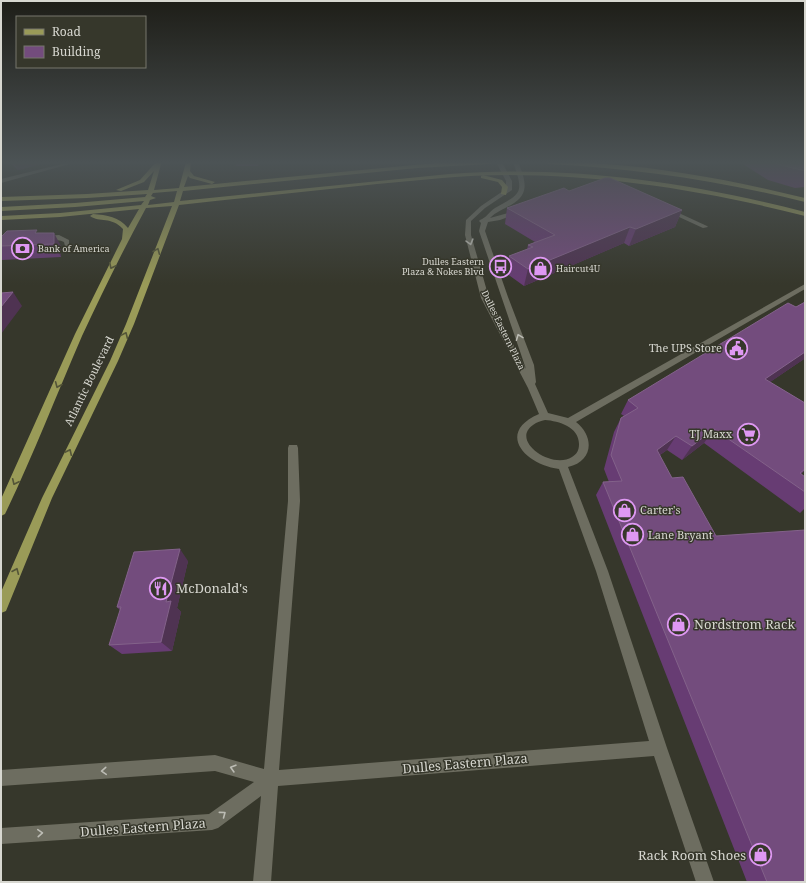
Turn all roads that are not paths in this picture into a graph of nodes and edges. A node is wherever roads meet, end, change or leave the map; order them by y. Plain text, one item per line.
1 (98, 203) edge
2 (145, 203) edge
3 (184, 203) edge
4 (489, 203) edge
5 (508, 203) edge
6 (760, 203) edge
7 (176, 204) junction
8 (143, 207) junction
9 (664, 208) edge
10 (1, 209) edge
11 (523, 210) edge
12 (805, 214) edge
13 (38, 217) junction
14 (1, 218) edge
15 (468, 221) junction
16 (484, 221) junction
17 (705, 227) dead end
18 (37, 238) edge
19 (124, 241) junction
20 (67, 245) dead end
21 (804, 288) edge
22 (533, 388) junction
23 (544, 416) junction
24 (569, 422) junction
25 (293, 448) dead end
26 (562, 464) junction
27 (1, 511) edge
28 (1, 607) edge
29 (659, 748) junction
30 (1, 778) edge
31 (271, 779) junction
32 (1, 836) edge
33 (262, 882) edge
34 (706, 882) edge

1 - 10 main road
2 - 8 main road
3 - 7 main road
4 - 15 street
5 - 16 street
6 - 12 main road
7 - 8 main road
28 -> 7 main road, Atlantic Boulevard
8 - 13 main road
8 - 19 main road
9 - 17 street
11 - 16 street
13 - 14 main road
13 - 19 main road
15 - 16 street
15 -> 22 street, Dulles Eastern Plaza
22 -> 16 street, Dulles Eastern Plaza
18 - 20 street
19 -> 27 main road
21 - 24 street
22 - 23 street, Dulles Eastern Plaza
23 - 24 street
23 - 26 street
24 - 26 street
25 - 31 street
26 - 29 street
29 - 31 street, Dulles Eastern Plaza
29 - 34 street
31 -> 30 street, Dulles Eastern Plaza
32 -> 31 street, Dulles Eastern Plaza
31 - 33 street

